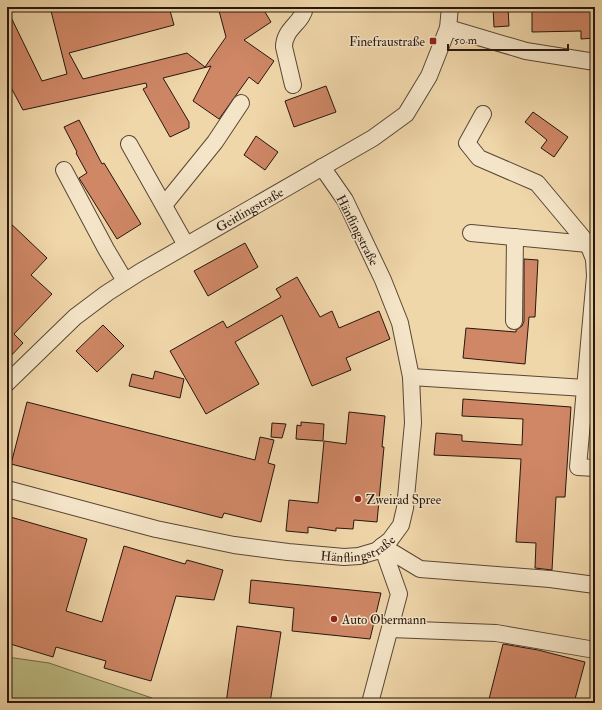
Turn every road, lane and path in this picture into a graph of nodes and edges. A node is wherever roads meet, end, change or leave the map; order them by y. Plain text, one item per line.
1 (306, 7) edge
2 (450, 7) edge
3 (448, 28) junction
4 (595, 62) edge
5 (293, 85) dead end
6 (241, 103) dead end
7 (483, 114) dead end
8 (129, 144) dead end
9 (322, 167) junction
10 (64, 170) dead end
11 (164, 205) junction
12 (471, 233) dead end
13 (514, 237) junction
14 (588, 244) junction
15 (186, 245) junction
16 (595, 276) edge
17 (125, 281) junction
18 (514, 321) dead end
19 (411, 377) junction
20 (7, 383) edge
21 (585, 388) junction
22 (595, 468) edge
23 (7, 489) edge
24 (382, 546) junction
25 (595, 585) edge
26 (390, 629) junction
27 (595, 650) edge
28 (370, 703) edge

1 - 5 street
2 - 3 street, Geitlingstraße
3 - 4 street
3 - 9 street, Geitlingstraße
6 - 11 street
7 - 14 street
8 - 11 street
9 - 15 street, Geitlingstraße
9 - 19 street, Hänflingstraße
10 - 17 street
11 - 15 street
12 - 13 street
13 - 14 street
13 - 18 street
14 - 16 street
15 - 17 street, Geitlingstraße
16 - 21 street
17 - 20 street, Geitlingstraße
19 - 21 street
19 - 24 street, Hänflingstraße
21 - 22 street
23 - 24 street, Hänflingstraße
24 - 25 street
24 - 26 street
26 - 27 street
26 - 28 street

